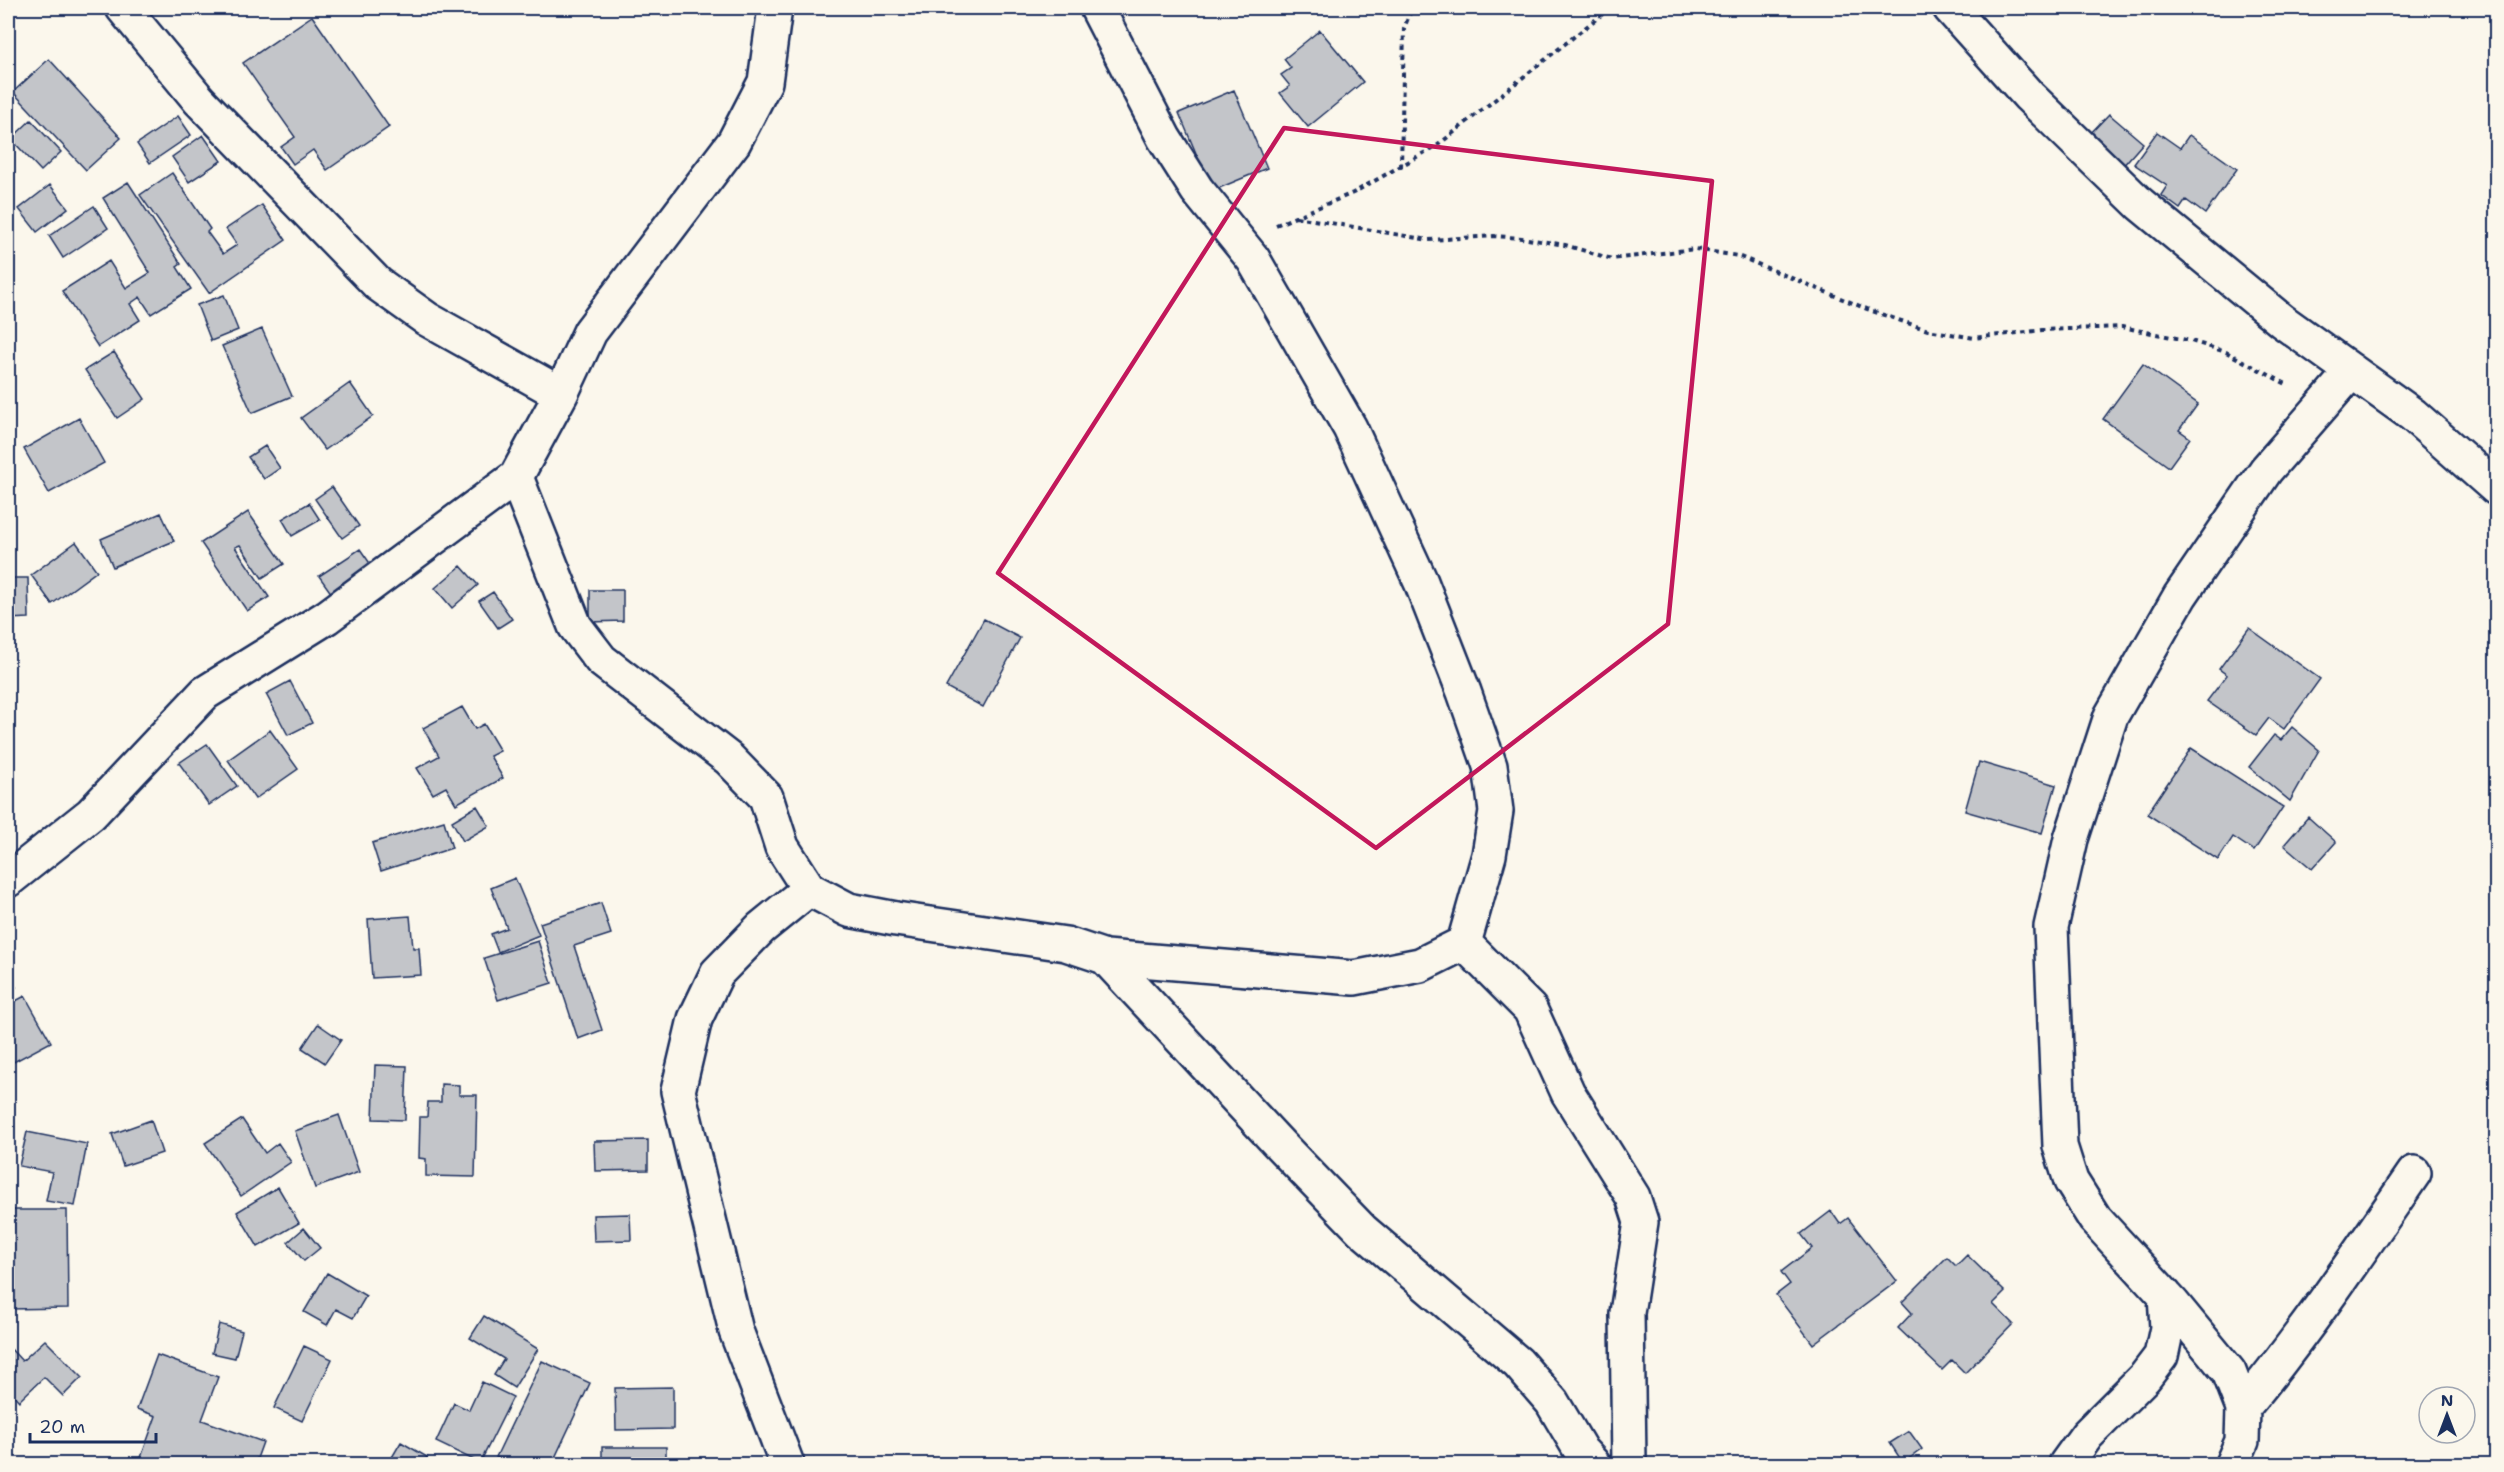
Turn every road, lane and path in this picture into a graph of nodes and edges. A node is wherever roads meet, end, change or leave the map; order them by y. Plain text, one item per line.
1 (123, 8) edge
2 (775, 8) edge
3 (1097, 8) edge
4 (1412, 8) edge
5 (1610, 8) edge
6 (1950, 8) edge
7 (1401, 167) junction
8 (1296, 217) junction
9 (1239, 241) junction
10 (2352, 371) junction
11 (561, 394) junction
12 (2323, 405) junction
13 (516, 477) junction
14 (2496, 488) edge
15 (8, 880) edge
16 (809, 889) junction
17 (1464, 943) junction
18 (1106, 957) junction
19 (2414, 1173) dead end
20 (2165, 1295) junction
21 (2243, 1408) junction
22 (787, 1464) edge
23 (1593, 1464) edge
24 (1629, 1464) edge
25 (2066, 1464) edge
26 (2232, 1464) edge

1 - 11 street
2 - 11 street
3 - 9 street
4 - 7 path
5 - 7 path
6 - 10 street
7 - 8 path
8 - 9 path
8 - 12 path
9 - 17 street
10 - 12 street
10 - 14 street
11 - 13 street
12 - 20 street
13 - 15 street
13 - 16 street
16 - 18 street
16 - 22 street
17 - 18 street
17 - 24 street
18 - 23 street
19 - 21 street
20 - 21 street
20 - 25 street
21 - 26 street

